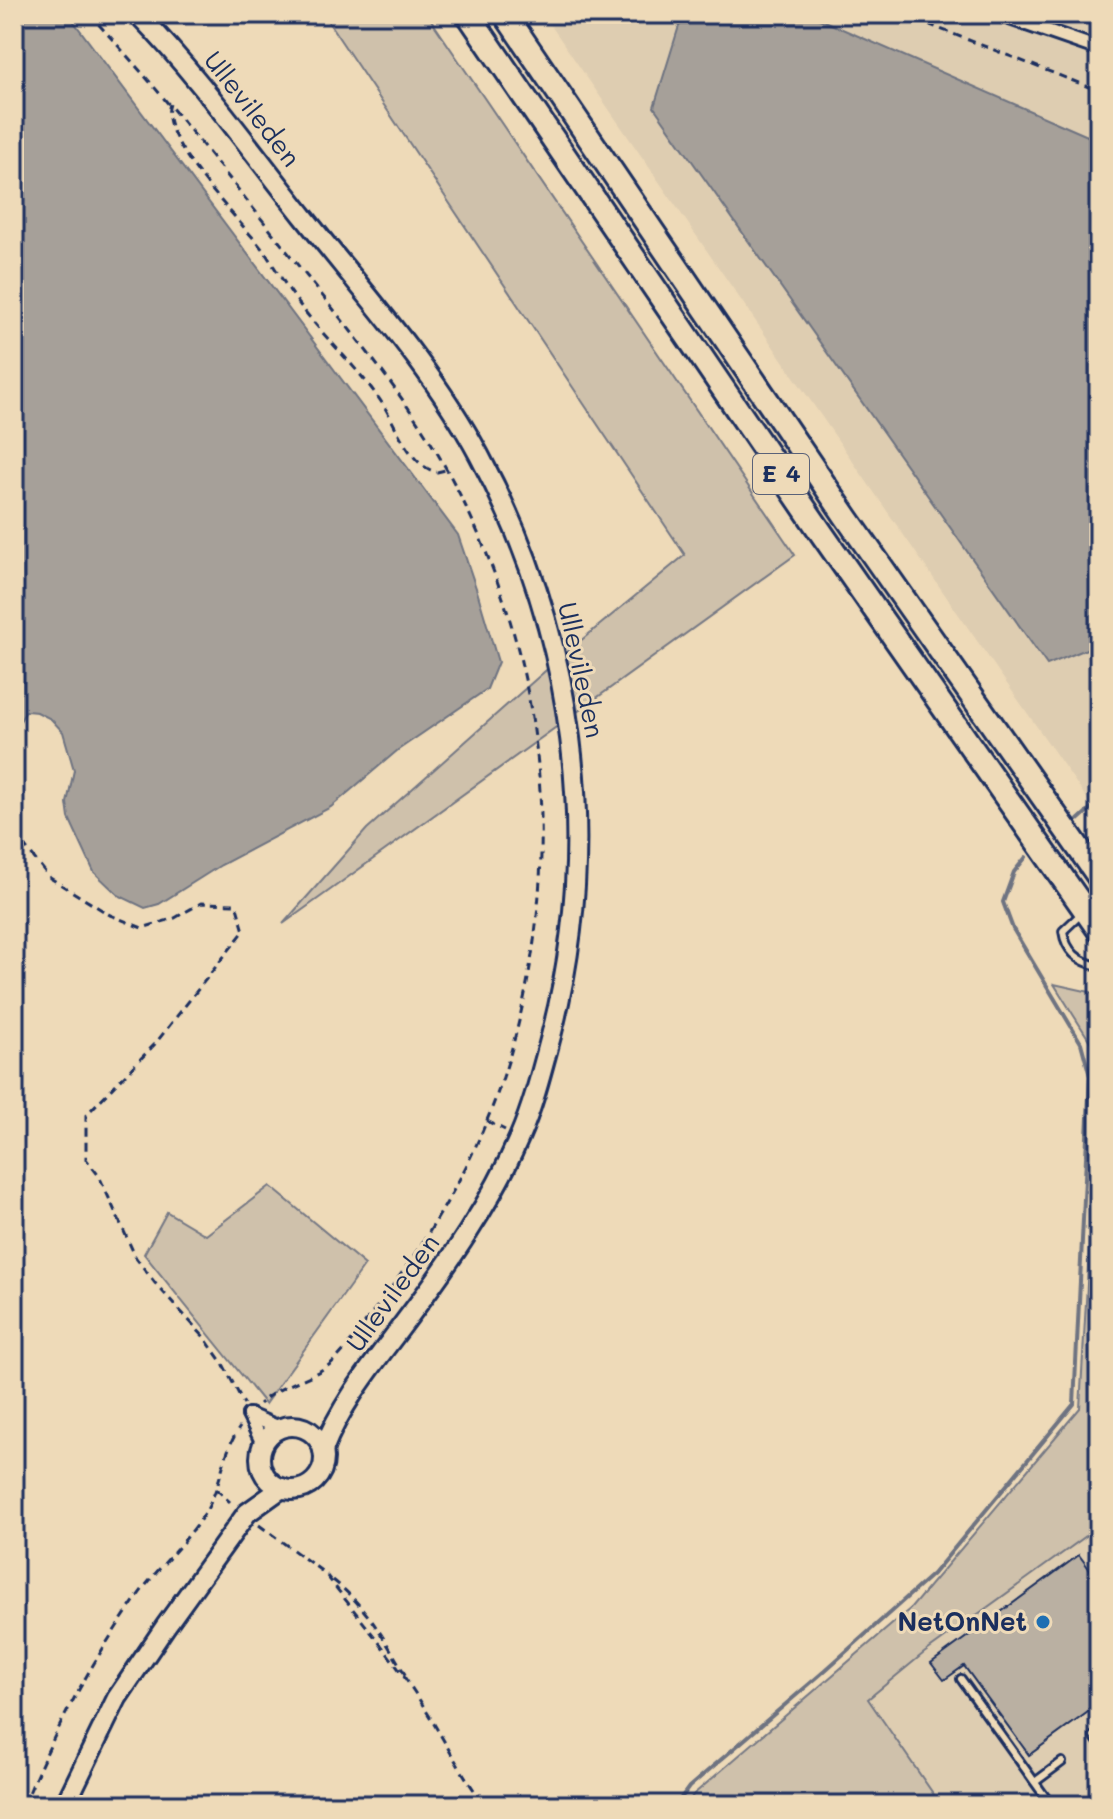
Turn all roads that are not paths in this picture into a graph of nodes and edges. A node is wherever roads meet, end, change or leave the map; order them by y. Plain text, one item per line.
1 (138, 14) edge
2 (468, 14) edge
3 (505, 14) edge
4 (998, 14) edge
5 (1099, 51) edge
6 (1099, 877) edge
7 (1089, 909) junction
8 (1099, 930) edge
9 (1099, 966) edge
10 (343, 1406) junction
11 (280, 1428) junction
12 (306, 1429) junction
13 (263, 1444) junction
14 (323, 1450) junction
15 (263, 1470) junction
16 (282, 1488) junction
17 (253, 1519) junction
18 (961, 1679) dead end
19 (1062, 1762) dead end
20 (1035, 1782) junction
21 (65, 1805) edge
22 (1051, 1805) edge

1 - 10 main road, Ullevileden
2 - 7 highway, E 4
3 - 6 highway, E 4
4 - 5 street
7 - 8 highway, E 4
7 - 9 lane
10 - 12 main road, Ullevileden
10 - 14 main road, Ullevileden
11 - 12 main road
11 - 13 main road
11 - 13 street
12 - 14 main road
13 - 15 main road
14 - 16 main road
15 - 16 main road
15 - 17 main road
16 - 17 main road
17 - 21 main road
18 - 20 lane
19 - 20 lane
20 - 22 lane

